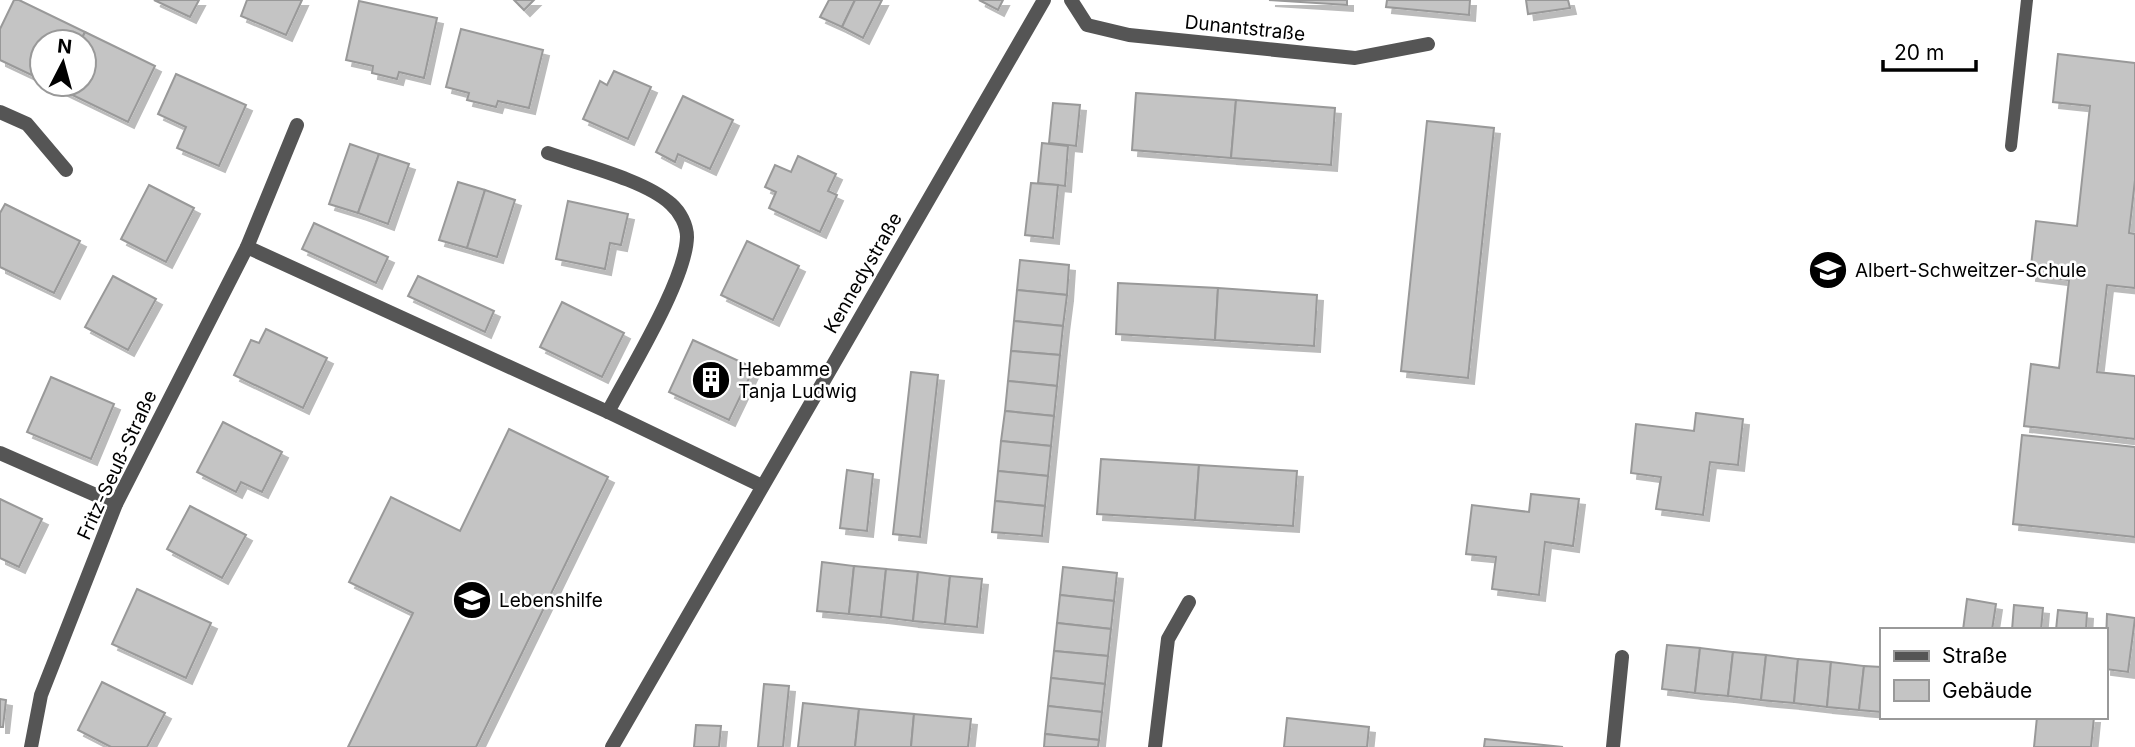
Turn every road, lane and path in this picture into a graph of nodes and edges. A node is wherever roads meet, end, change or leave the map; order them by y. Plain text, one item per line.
1 (1044, 0) edge
2 (1071, 0) edge
3 (2026, 0) edge
4 (1428, 44) dead end
5 (0, 112) edge
6 (297, 125) dead end
7 (2011, 146) dead end
8 (548, 153) dead end
9 (66, 170) dead end
10 (247, 247) junction
11 (608, 412) junction
12 (0, 453) edge
13 (762, 486) junction
14 (116, 504) junction
15 (1189, 602) dead end
16 (1622, 657) dead end
17 (31, 747) edge
18 (612, 747) edge
19 (1155, 747) edge
20 (1613, 747) edge

1 - 13 street, Kennedystraße
2 - 4 street, Dunantstraße
3 - 7 lane
5 - 9 street
6 - 10 street, Fritz-Seuß-Straße
8 - 11 street
10 - 11 street
10 - 14 street, Fritz-Seuß-Straße
11 - 13 street
12 - 14 street
13 - 18 street, Kennedystraße
14 - 17 street, Fritz-Seuß-Straße
15 - 19 street
16 - 20 street

